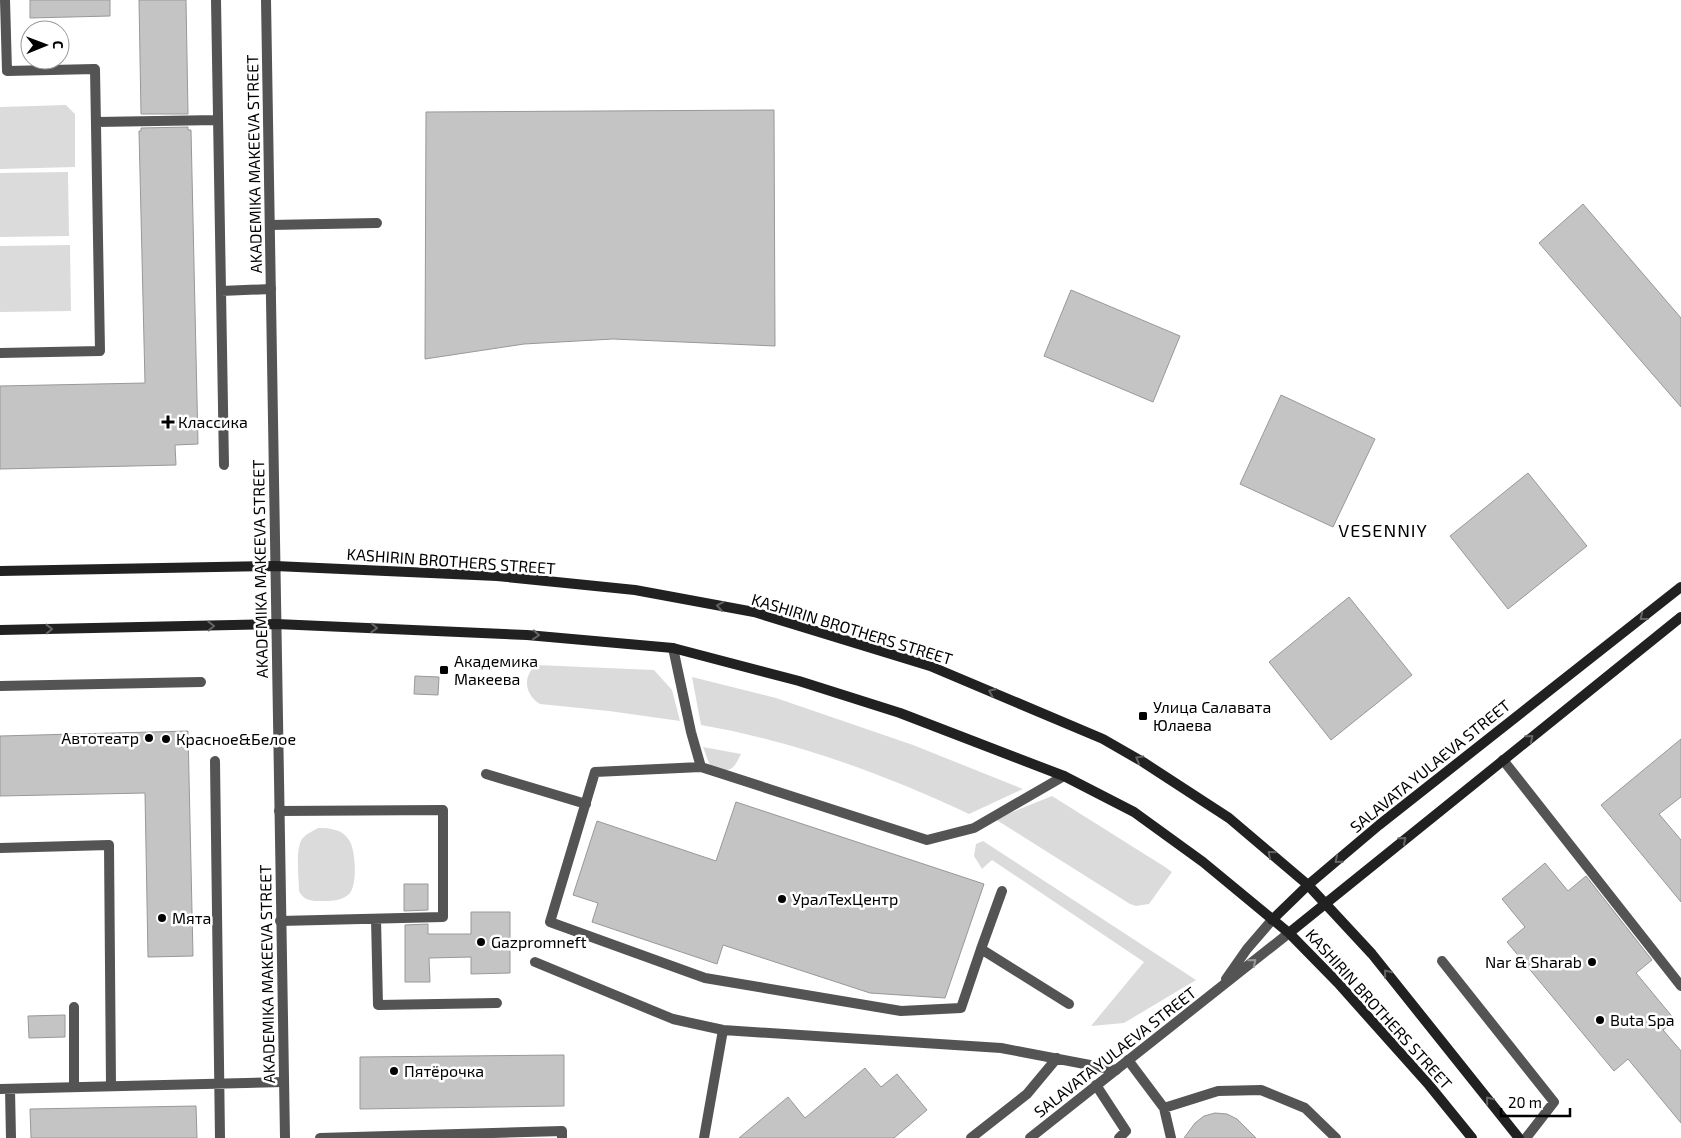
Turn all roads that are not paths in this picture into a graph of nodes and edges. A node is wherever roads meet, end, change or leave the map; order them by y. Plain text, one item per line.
1 (5, 0) edge
2 (216, 0) edge
3 (266, 0) edge
4 (218, 120) junction
5 (96, 122) junction
6 (377, 224) dead end
7 (270, 225) junction
8 (271, 290) junction
9 (221, 291) junction
10 (0, 353) edge
11 (224, 465) dead end
12 (275, 566) junction
13 (0, 571) edge
14 (1681, 587) edge
15 (1681, 617) edge
16 (276, 624) junction
17 (0, 630) edge
18 (673, 648) junction
19 (201, 682) dead end
20 (0, 686) edge
21 (1503, 760) junction
22 (215, 761) dead end
23 (701, 767) junction
24 (486, 774) dead end
25 (1064, 776) junction
26 (586, 804) junction
27 (279, 811) junction
28 (0, 848) edge
29 (1308, 885) junction
30 (1002, 891) dead end
31 (1324, 903) junction
32 (376, 919) junction
33 (280, 920) junction
34 (1272, 920) junction
35 (1288, 933) junction
36 (981, 948) junction
37 (1442, 961) dead end
38 (535, 962) dead end
39 (1681, 986) edge
40 (1218, 990) junction
41 (497, 1003) dead end
42 (1069, 1004) dead end
43 (74, 1007) dead end
44 (723, 1030) junction
45 (1057, 1058) junction
46 (1128, 1060) junction
47 (1116, 1070) junction
48 (283, 1082) junction
49 (220, 1084) junction
50 (111, 1086) junction
51 (1096, 1086) junction
52 (74, 1087) junction
53 (5, 1089) edge
54 (1164, 1108) junction
55 (503, 1135) edge
56 (11, 1138) edge
57 (220, 1138) edge
58 (285, 1138) edge
59 (320, 1138) edge
60 (562, 1138) edge
61 (704, 1138) edge
62 (971, 1138) edge
63 (1030, 1138) edge
64 (1118, 1138) edge
65 (1172, 1138) edge
66 (1336, 1138) edge
67 (1472, 1138) edge
68 (1519, 1138) edge
69 (1526, 1138) edge

1 - 5 street
2 - 4 street
3 - 7 street, AKADEMIKA MAKEEVA STREET
4 - 5 street
4 - 9 street
5 - 10 street
6 - 7 street
7 - 8 street, AKADEMIKA MAKEEVA STREET
8 - 9 street
8 - 12 street, AKADEMIKA MAKEEVA STREET
9 - 11 street
12 - 13 main road, KASHIRIN BROTHERS STREET
12 - 16 street, AKADEMIKA MAKEEVA STREET
29 -> 12 main road, KASHIRIN BROTHERS STREET
14 -> 29 main road, SALAVATA YULAEVA STREET
21 -> 15 main road, SALAVATA YULAEVA STREET
17 -> 16 main road, KASHIRIN BROTHERS STREET
16 -> 18 main road, KASHIRIN BROTHERS STREET
16 - 27 street, AKADEMIKA MAKEEVA STREET
18 - 23 street
18 - 25 main road, KASHIRIN BROTHERS STREET
19 - 20 street
31 -> 21 main road, SALAVATA YULAEVA STREET
21 - 39 street
22 - 49 street
23 - 25 street
23 - 26 street
24 - 26 street
25 - 34 main road, KASHIRIN BROTHERS STREET
26 - 36 street
27 - 32 street
27 - 33 street, AKADEMIKA MAKEEVA STREET
28 - 50 street
29 - 31 main road, KASHIRIN BROTHERS STREET
29 - 34 main road, SALAVATA YULAEVA STREET
30 - 36 street
31 - 35 main road, SALAVATA YULAEVA STREET
68 -> 31 main road, KASHIRIN BROTHERS STREET
32 - 33 street
32 - 41 street
33 - 48 street, AKADEMIKA MAKEEVA STREET
34 - 35 main road, KASHIRIN BROTHERS STREET
34 - 40 street, SALAVATA YULAEVA STREET
40 -> 35 street, SALAVATA YULAEVA STREET
35 - 67 main road, KASHIRIN BROTHERS STREET
36 - 42 street
37 - 69 street
38 - 44 street
40 - 46 street, SALAVATA YULAEVA STREET
43 - 52 street
44 - 45 street
44 - 61 street
45 - 47 street
45 - 62 street
46 - 47 street, SALAVATA YULAEVA STREET
46 - 54 street
47 - 51 street, SALAVATA YULAEVA STREET
48 - 49 street
48 - 58 street, AKADEMIKA MAKEEVA STREET
49 - 50 street
49 - 57 street
50 - 52 street
51 - 63 street, SALAVATA YULAEVA STREET
51 - 64 street
52 - 53 street
53 - 56 street
54 - 65 street
54 - 66 street
55 - 59 street
55 - 60 street

